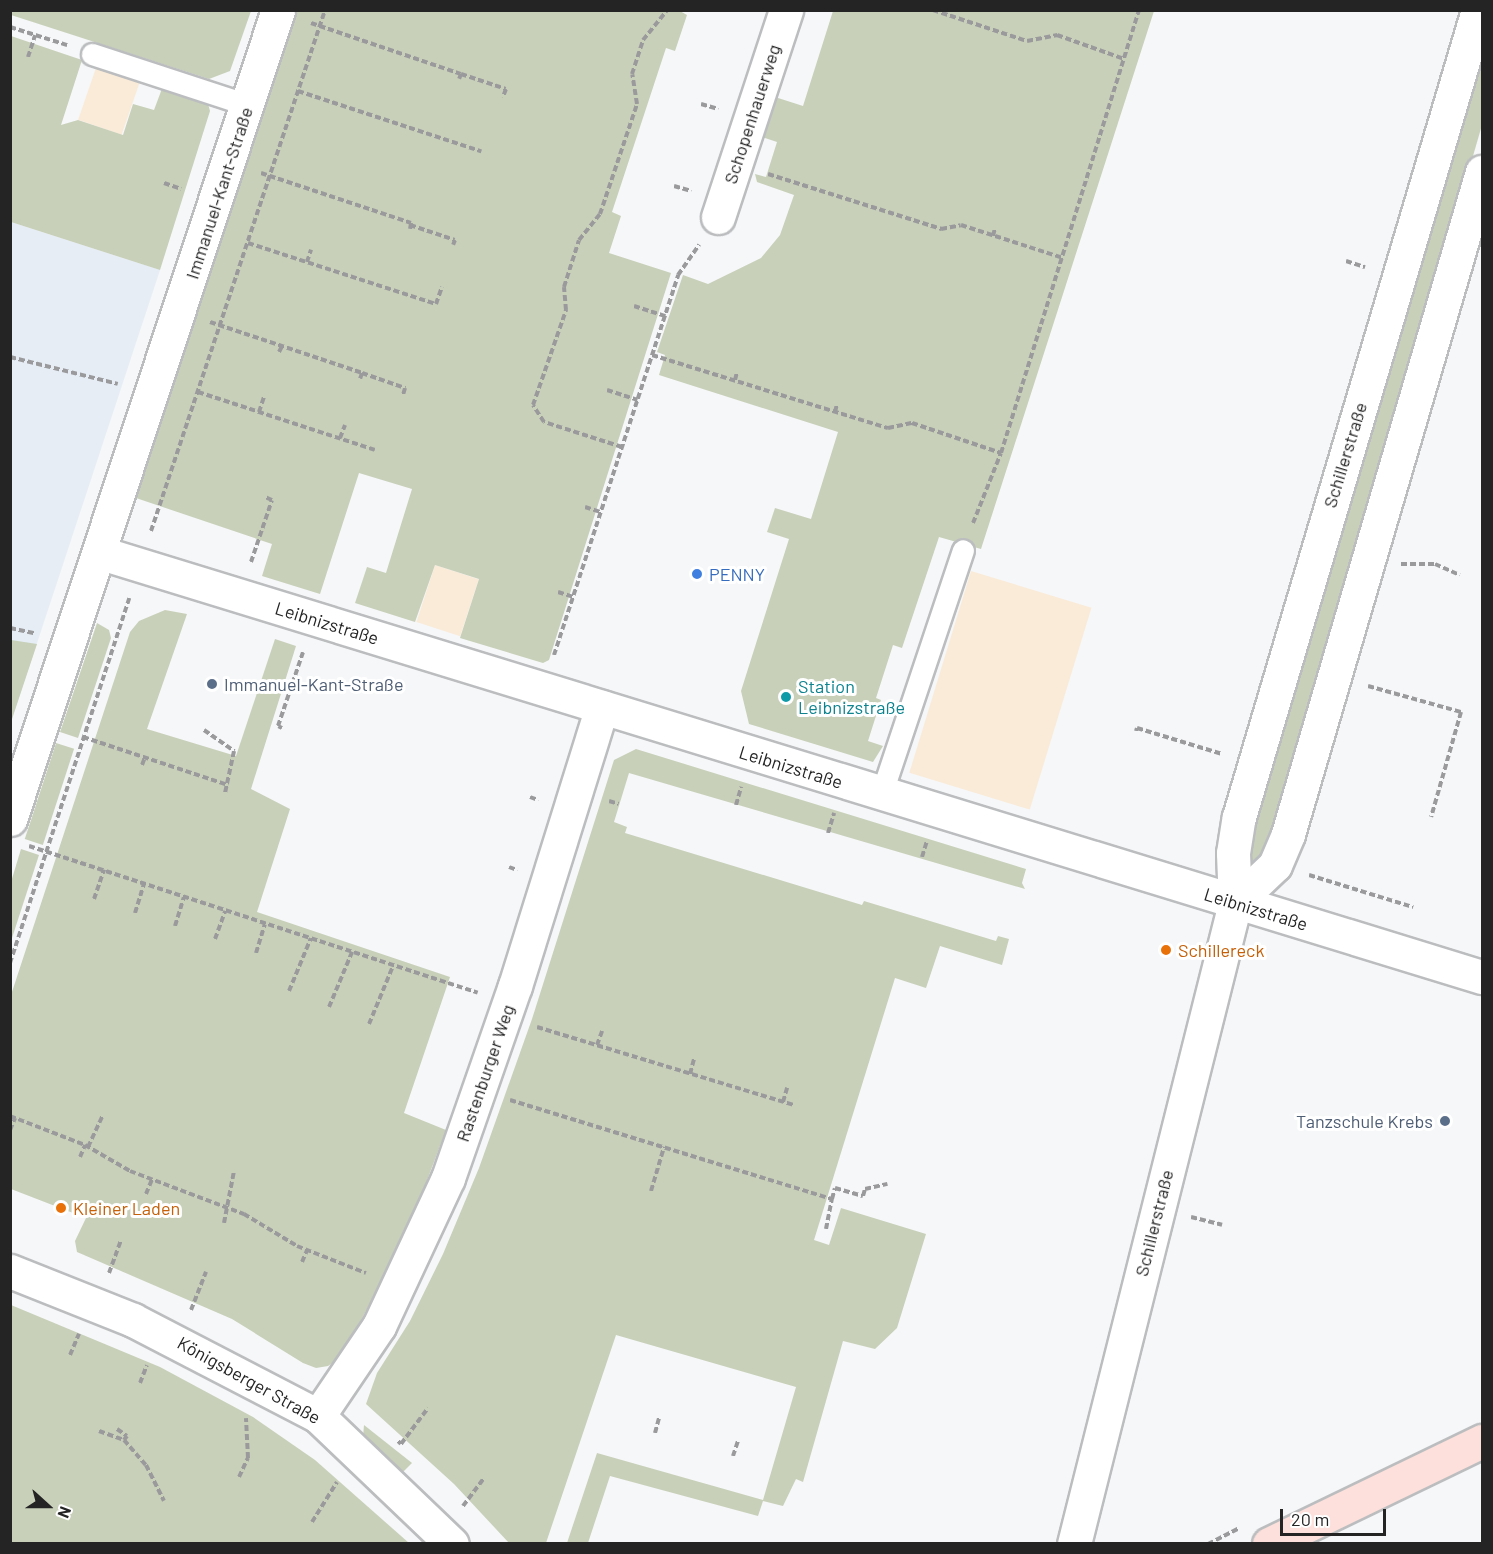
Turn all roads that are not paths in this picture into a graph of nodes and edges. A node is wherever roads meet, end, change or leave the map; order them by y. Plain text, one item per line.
1 (278, 10) edge
2 (786, 10) edge
3 (1478, 10) edge
4 (92, 54) road end
5 (248, 105) junction
6 (1482, 172) edge
7 (718, 217) road end
8 (963, 550) road end
9 (101, 553) junction
10 (602, 707) junction
11 (881, 795) junction
12 (15, 831) edge
13 (1235, 903) junction
14 (1482, 978) edge
15 (10, 1271) edge
16 (318, 1416) junction
17 (1482, 1441) edge
18 (452, 1544) edge
19 (1074, 1544) edge
20 (1269, 1544) edge

1 - 5 street, Immanuel-Kant-Straße
2 - 7 street, Schopenhauerweg
3 - 13 street, Schillerstraße
4 - 5 lane
5 - 9 street, Immanuel-Kant-Straße
6 - 13 street
8 - 11 lane
9 - 10 street, Leibnizstraße
9 - 12 street, Immanuel-Kant-Straße
10 - 11 street, Leibnizstraße
10 - 16 street, Rastenburger Weg
11 - 13 street, Leibnizstraße
13 - 14 street, Leibnizstraße
13 - 19 street, Schillerstraße
15 - 16 street, Königsberger Straße
16 - 18 street, Königsberger Straße
17 - 20 main road

